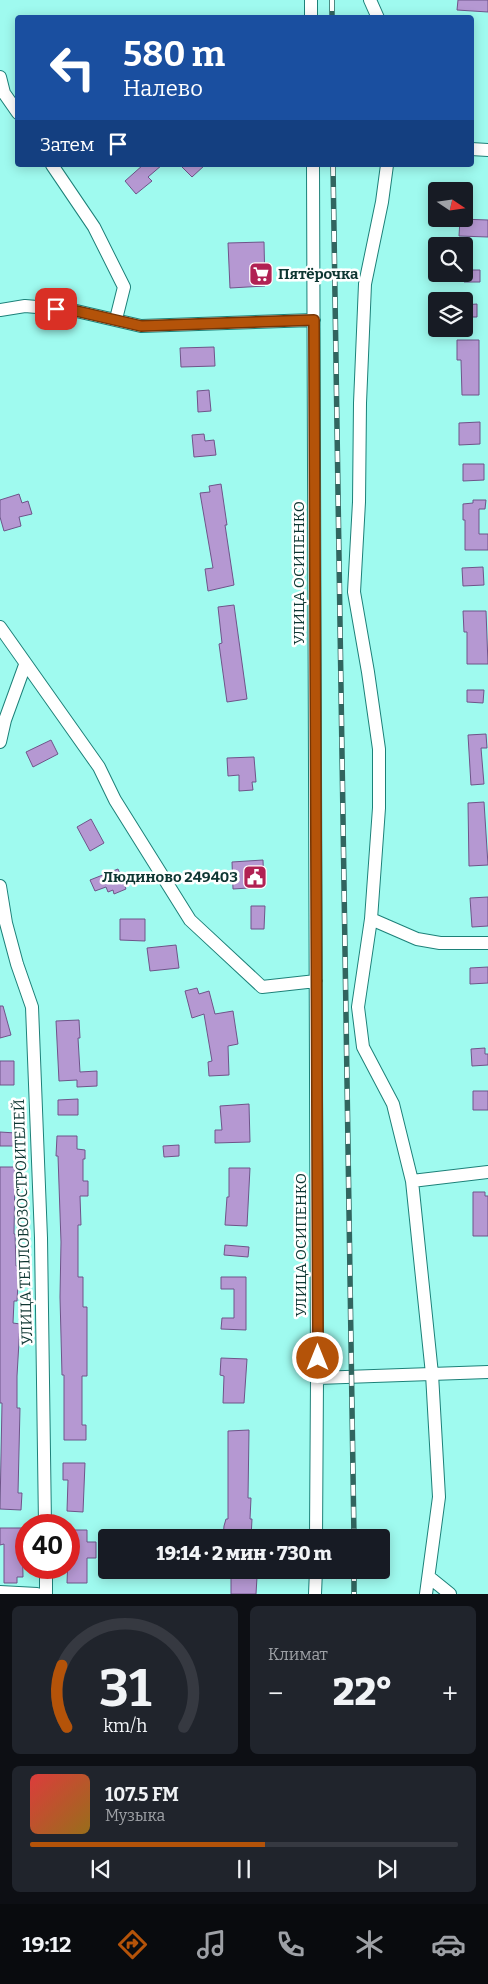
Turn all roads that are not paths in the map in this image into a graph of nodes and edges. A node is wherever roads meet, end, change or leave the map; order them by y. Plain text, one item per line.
1 (311, 0) edge
2 (370, 0) edge
3 (311, 15) edge
4 (377, 15) edge
5 (0, 77) edge
6 (15, 109) edge
7 (474, 149) edge
8 (488, 150) edge
9 (53, 167) edge
10 (313, 167) edge
11 (387, 167) edge
12 (0, 310) edge
13 (116, 320) junction
14 (314, 320) junction
15 (0, 627) edge
16 (25, 665) junction
17 (0, 742) edge
18 (0, 886) edge
19 (371, 919) junction
20 (488, 943) edge
21 (316, 982) junction
22 (488, 1172) edge
23 (412, 1181) junction
24 (488, 1372) edge
25 (432, 1374) junction
26 (318, 1378) junction
27 (45, 1514) edge
28 (316, 1529) edge
29 (429, 1577) junction
30 (46, 1579) edge
31 (316, 1579) edge
32 (0, 1592) edge
33 (37, 1594) edge
34 (46, 1594) edge
35 (315, 1594) edge
36 (426, 1594) edge
37 (450, 1594) edge

1 - 3 street
2 - 4 street
5 - 6 street
7 - 8 street
9 - 13 street
10 - 14 street, УЛИЦА ОСИПЕНКО
11 - 19 street
12 - 13 street
13 - 14 street
14 - 21 street, УЛИЦА ОСИПЕНКО
15 - 16 street
16 - 17 street
16 - 21 street
18 - 27 street, УЛИЦА ТЕПЛОВОЗОСТРОИТЕЛЕЙ
19 - 20 street
19 - 23 street
21 - 26 street, УЛИЦА ОСИПЕНКО
22 - 23 street
23 - 25 street
24 - 25 street
25 - 26 street
25 - 29 street
26 - 28 street, УЛИЦА ОСИПЕНКО
29 - 36 street
29 - 37 street
30 - 34 street
31 - 35 street
32 - 33 street

